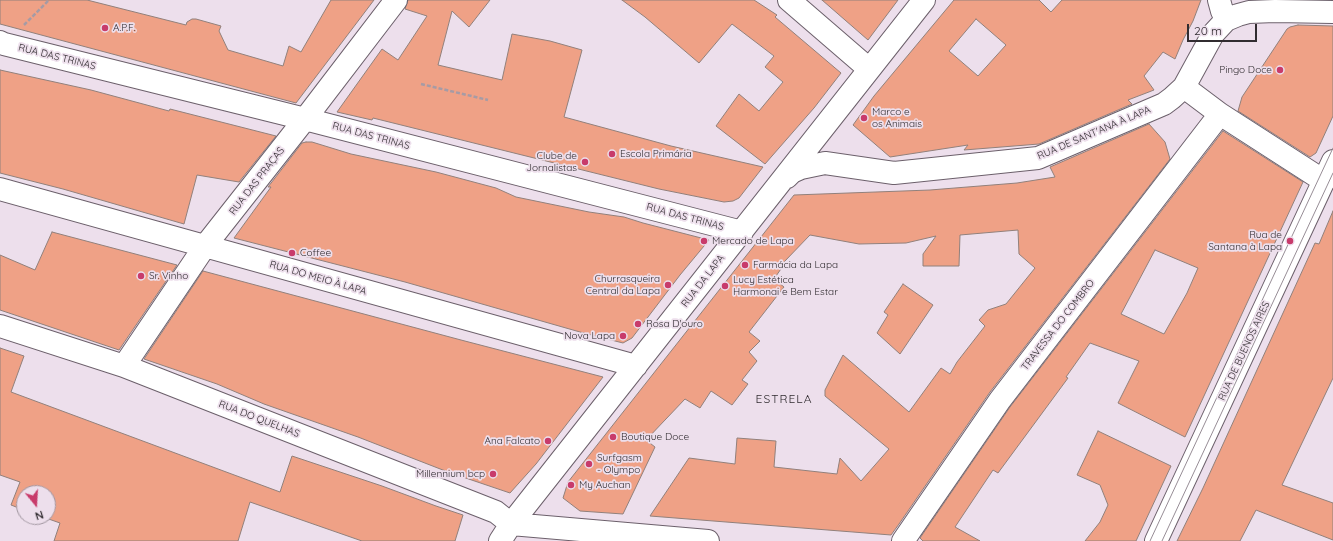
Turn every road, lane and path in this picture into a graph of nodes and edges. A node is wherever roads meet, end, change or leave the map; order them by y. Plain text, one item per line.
1 (49, 0) edge
2 (396, 0) edge
3 (789, 0) edge
4 (924, 0) edge
5 (1223, 10) edge
6 (1333, 12) edge
7 (2, 43) edge
8 (869, 69) junction
9 (420, 84) dead end
10 (1184, 87) junction
11 (488, 100) dead end
12 (1220, 114) junction
13 (305, 119) junction
14 (827, 122) junction
15 (1333, 161) edge
16 (847, 167) junction
17 (1324, 181) junction
18 (780, 184) junction
19 (0, 189) edge
20 (742, 232) junction
21 (205, 246) junction
22 (0, 326) edge
23 (124, 366) junction
24 (636, 366) junction
25 (506, 533) edge
26 (708, 541) edge
27 (902, 541) edge
28 (1156, 541) edge

1 - 7 path
2 - 13 street, RUA DAS PRAÇAS
3 - 8 street
4 - 8 street, RUA DA LAPA
5 - 6 street, RUA DE SANT'ANA À LAPA
5 - 10 street, RUA DE SANT'ANA À LAPA
7 - 13 street, RUA DAS TRINAS
8 - 14 street, RUA DA LAPA
9 - 11 path
10 - 12 street
10 - 16 street, RUA DE SANT'ANA À LAPA
12 - 17 street
12 - 27 street, TRAVESSA DO COMBRO
13 - 20 street, RUA DAS TRINAS
13 - 21 street, RUA DAS PRAÇAS
14 - 16 street
14 - 18 street, RUA DA LAPA
15 - 17 street, RUA DE BUENOS AIRES
16 - 18 street, RUA DE SANT'ANA À LAPA
17 - 28 street, RUA DE BUENOS AIRES
18 - 20 street, RUA DA LAPA
19 - 21 street, RUA DO MEIO À LAPA
20 - 24 street, RUA DA LAPA
21 - 23 street, RUA DAS PRAÇAS
21 - 24 street, RUA DO MEIO À LAPA
22 - 23 street, RUA DO QUELHAS
23 - 25 street, RUA DO QUELHAS
24 - 25 street, RUA DA LAPA
25 - 26 street

